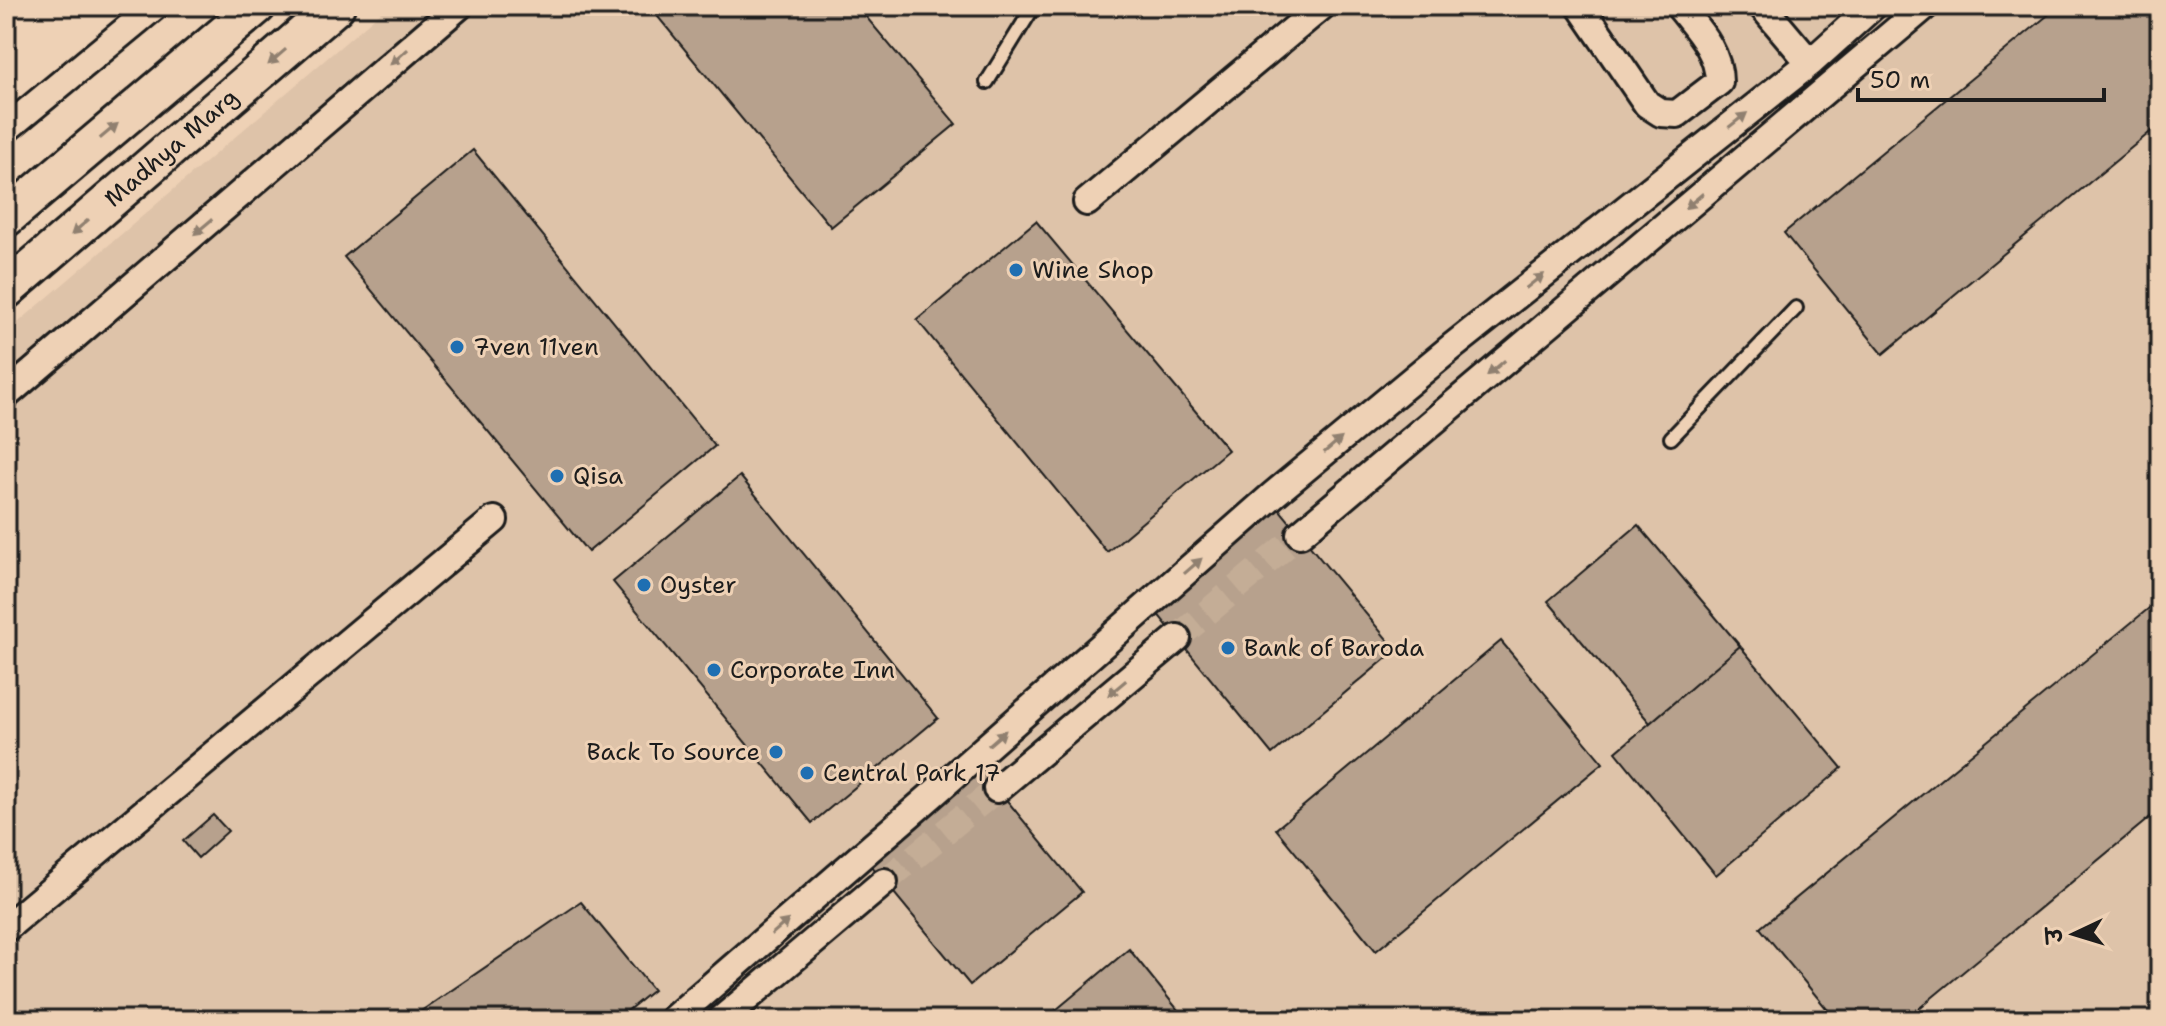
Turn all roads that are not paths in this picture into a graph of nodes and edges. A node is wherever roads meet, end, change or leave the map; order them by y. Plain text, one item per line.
1 (155, 6) edge
2 (257, 6) edge
3 (336, 6) edge
4 (459, 6) edge
5 (1034, 6) edge
6 (1322, 6) edge
7 (1580, 6) edge
8 (1679, 6) edge
9 (1762, 6) edge
10 (1873, 6) edge
11 (1925, 6) edge
12 (1810, 63) junction
13 (987, 82) dead end
14 (6, 129) edge
15 (1087, 202) dead end
16 (6, 218) edge
17 (6, 290) edge
18 (1796, 308) dead end
19 (6, 395) edge
20 (1671, 438) dead end
21 (494, 520) dead end
22 (1300, 534) tunnel mouth
23 (1177, 638) tunnel mouth
24 (997, 789) tunnel mouth
25 (884, 882) tunnel mouth
26 (6, 928) edge
27 (727, 1015) edge
28 (672, 1020) edge

1 - 14 street
16 -> 2 main road
3 -> 17 main road, Madhya Marg
4 -> 19 street
5 - 13 lane
6 - 15 street
7 - 8 street
9 - 12 street
10 - 12 street
11 -> 22 street
28 -> 12 street
18 - 20 lane
21 - 26 street
23 -> 24 street
25 - 27 street

